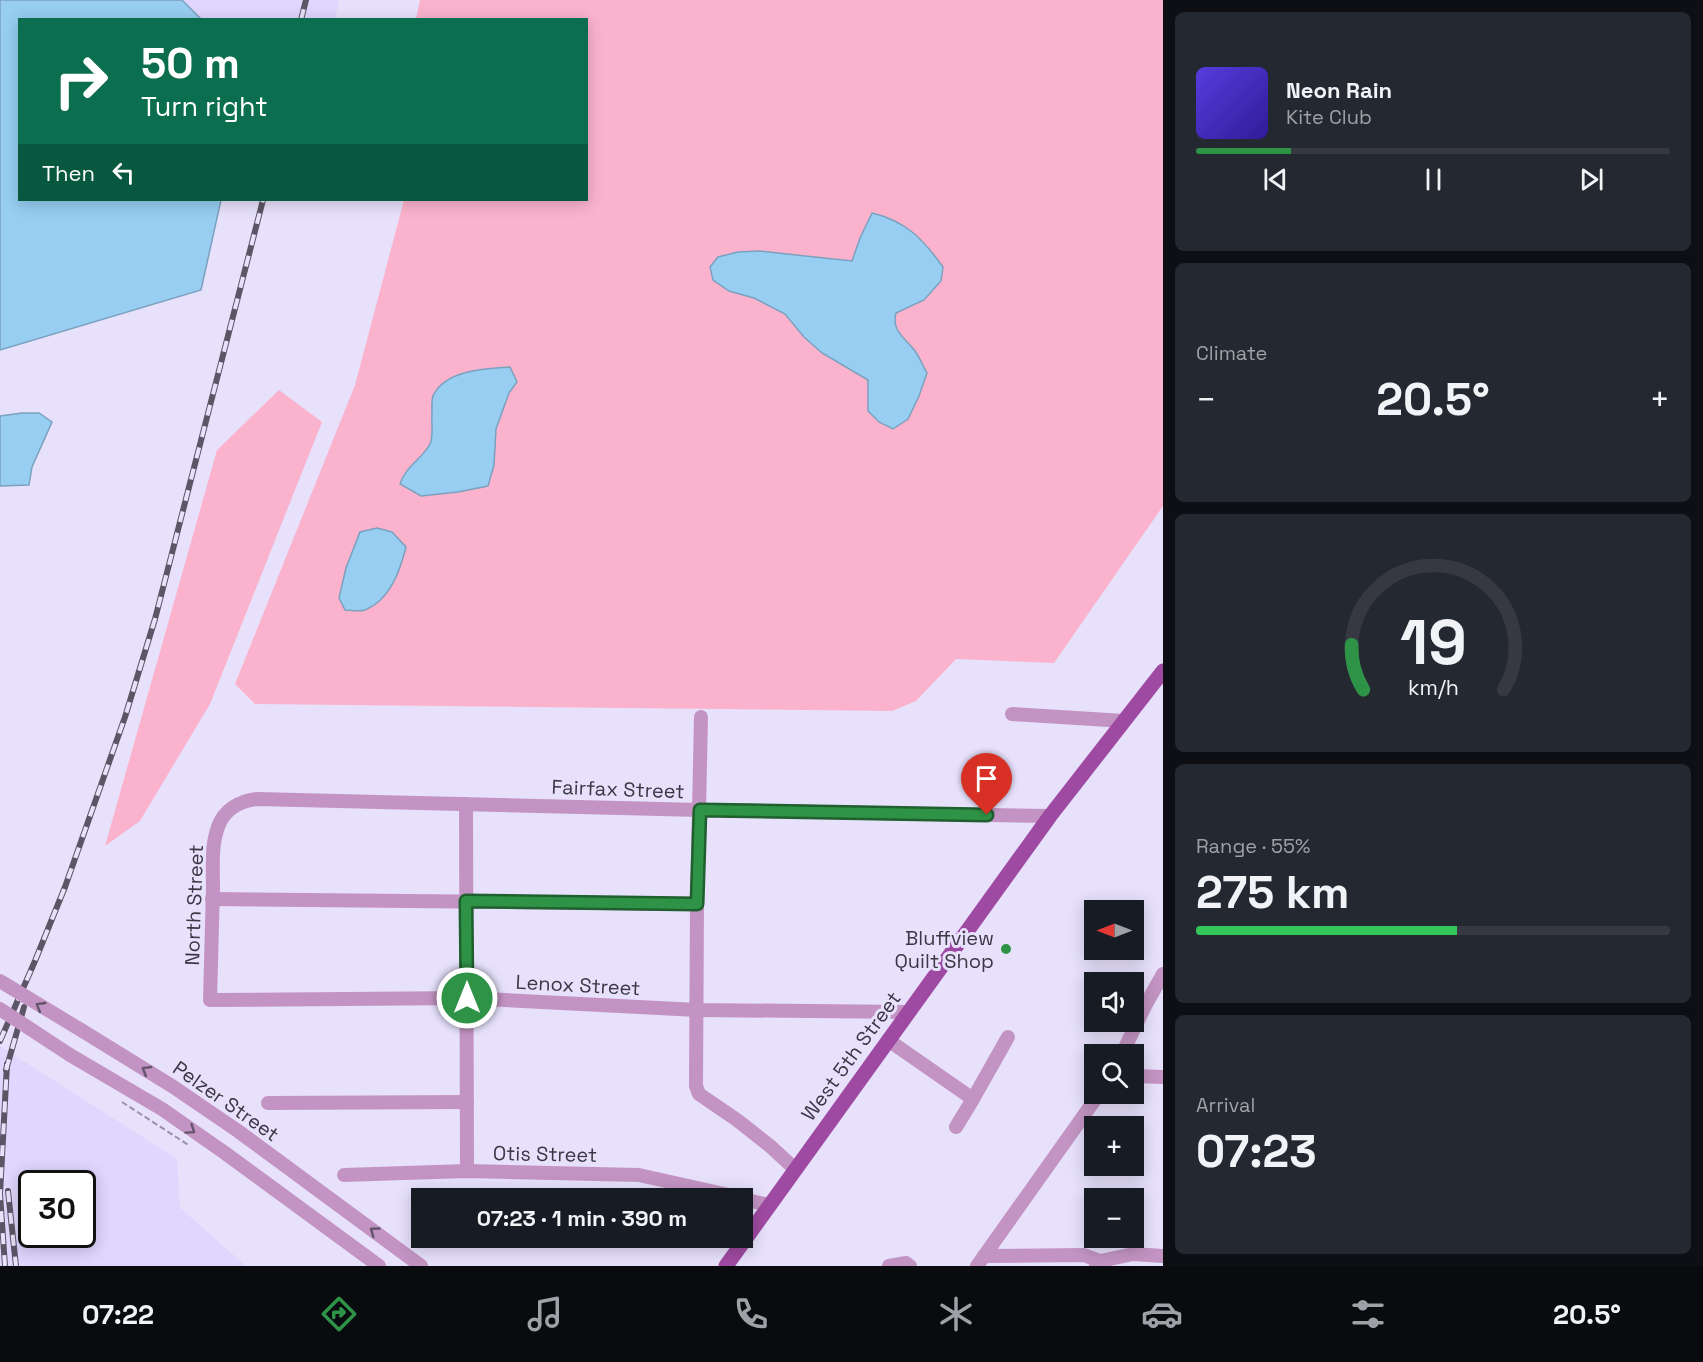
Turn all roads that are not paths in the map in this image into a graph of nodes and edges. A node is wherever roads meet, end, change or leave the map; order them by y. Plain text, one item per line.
1 (1163, 671) edge
2 (1012, 714) dead end
3 (701, 717) dead end
4 (1124, 721) junction
5 (466, 804) junction
6 (700, 810) junction
7 (225, 814) joint
8 (1050, 816) junction
9 (212, 899) junction
10 (466, 901) junction
11 (697, 904) junction
12 (1163, 974) edge
13 (0, 981) edge
14 (467, 998) junction
15 (210, 1000) joint
16 (0, 1009) edge
17 (697, 1010) junction
18 (909, 1012) junction
19 (1008, 1037) dead end
20 (888, 1040) junction
21 (1127, 1044) edge
22 (1144, 1076) edge
23 (1163, 1077) edge
24 (973, 1099) junction
25 (467, 1102) junction
26 (268, 1103) dead end
27 (1092, 1104) edge
28 (956, 1127) dead end
29 (795, 1169) junction
30 (467, 1172) junction
31 (344, 1175) dead end
32 (695, 1188) edge
33 (753, 1201) edge
34 (769, 1205) junction
35 (1163, 1256) edge
36 (980, 1261) edge
37 (1098, 1263) edge
38 (379, 1266) edge
39 (421, 1266) edge
40 (726, 1266) edge
41 (889, 1266) edge
42 (910, 1266) edge

1 - 4 main road, West 5th Street
2 - 4 street
3 - 6 street
4 - 8 main road, West 5th Street
5 - 6 street, Fairfax Street
5 - 7 street, Fairfax Street
5 - 10 street
6 - 8 street, Fairfax Street
6 - 11 street
7 - 9 street, North Street
8 - 18 main road, West 5th Street
9 - 10 street
9 - 15 street, North Street
10 - 11 street
10 - 14 street
11 - 17 street
12 - 21 street
39 -> 13 street, Pelzer Street, bridge
14 - 15 street, Lenox Street
14 - 17 street, Lenox Street
14 - 25 street
16 -> 38 street, bridge
17 - 18 street, Lenox Street
17 - 29 street
18 - 20 main road, West 5th Street
19 - 24 street
20 - 24 street
20 - 29 main road, West 5th Street
22 - 23 street
24 - 28 street
25 - 26 street
25 - 30 street
27 - 36 street
29 - 34 main road, West 5th Street
30 - 31 street, Otis Street
30 - 32 street, Otis Street
33 - 34 street, Otis Street
34 - 40 main road, West 5th Street
35 - 37 street
36 - 37 street
41 - 42 street

